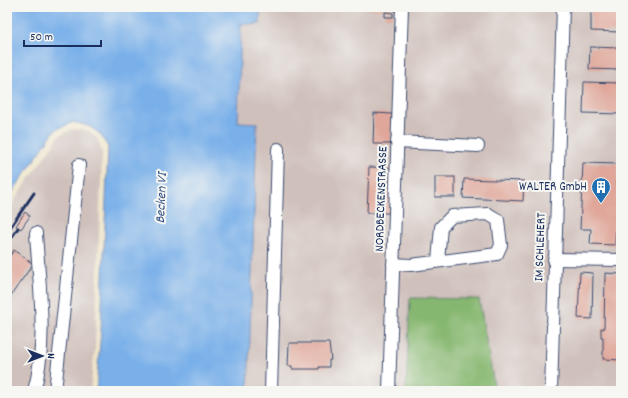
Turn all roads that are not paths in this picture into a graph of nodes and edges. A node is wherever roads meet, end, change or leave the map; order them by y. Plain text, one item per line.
1 (402, 7) edge
2 (563, 7) edge
3 (398, 142) junction
4 (478, 146) dead end
5 (278, 149) dead end
6 (79, 165) dead end
7 (36, 233) dead end
8 (554, 259) junction
9 (621, 260) edge
10 (438, 261) junction
11 (394, 264) junction
12 (34, 391) edge
13 (55, 391) edge
14 (271, 391) edge
15 (389, 391) edge
16 (551, 391) edge

1 - 3 street, NORDBECKENSTRASSE
2 - 8 street, IM SCHLEHERT
3 - 4 street
3 - 11 street, NORDBECKENSTRASSE
5 - 14 street
6 - 13 street
7 - 12 street
8 - 9 street
8 - 16 street, IM SCHLEHERT
10 - 10 street
10 - 11 street
11 - 15 street, NORDBECKENSTRASSE

